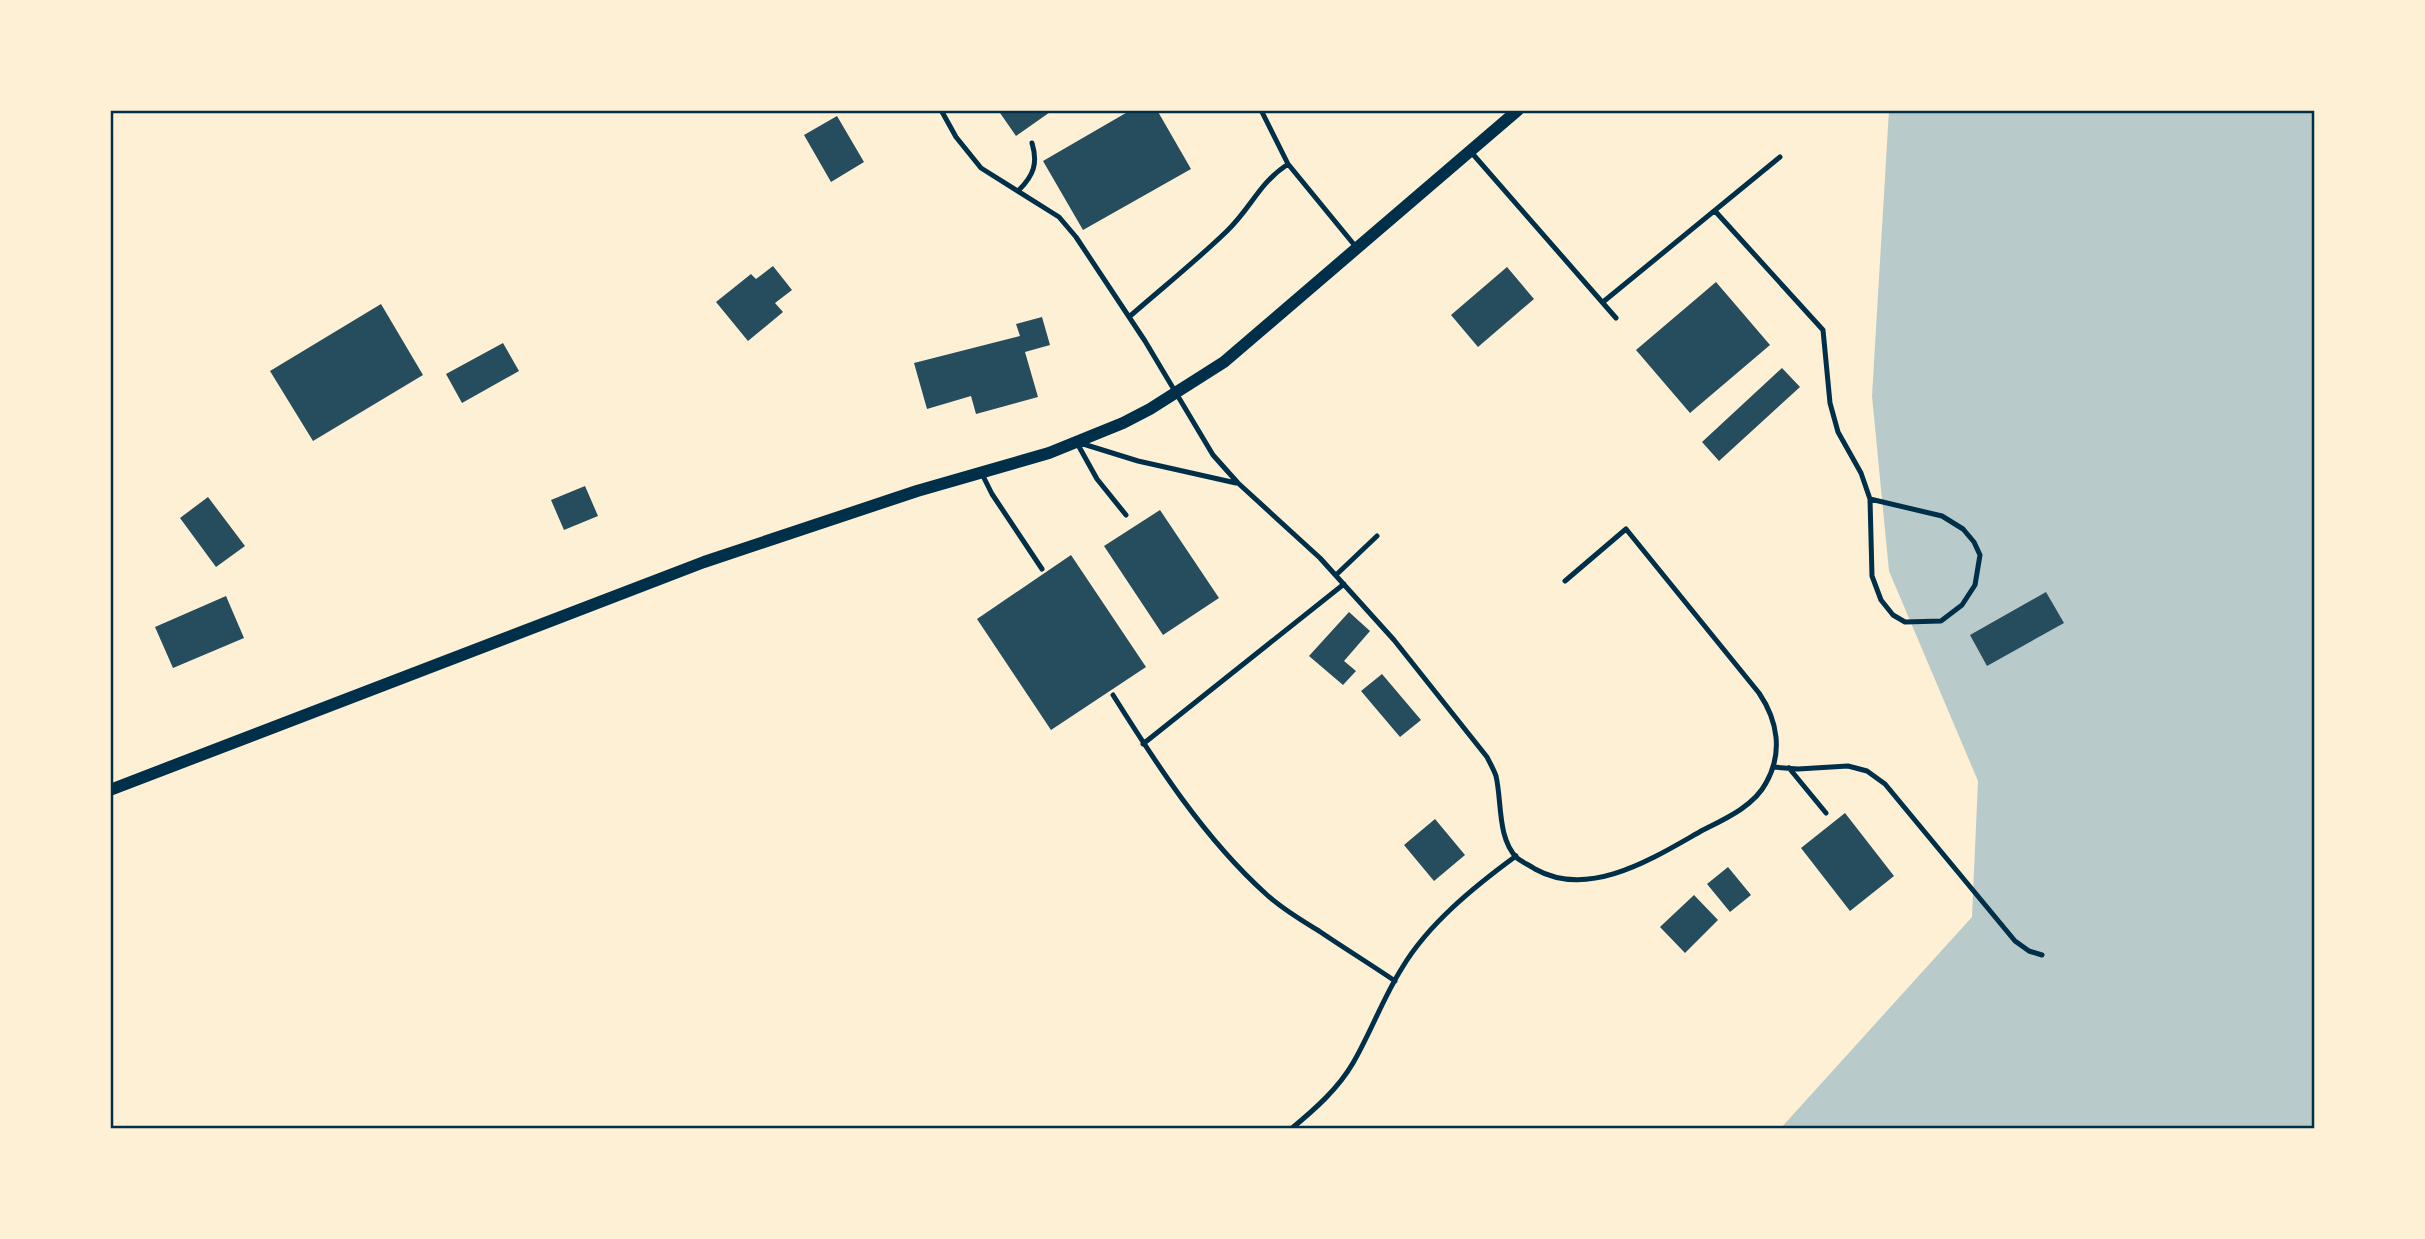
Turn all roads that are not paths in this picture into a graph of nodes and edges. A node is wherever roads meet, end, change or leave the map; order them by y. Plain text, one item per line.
1 (941, 110) edge
2 (1261, 110) edge
3 (1518, 110) edge
4 (1032, 143) dead end
5 (1471, 152) junction
6 (1780, 157) dead end
7 (1288, 164) junction
8 (1019, 190) junction
9 (1715, 211) junction
10 (1358, 249) junction
11 (1603, 302) junction
12 (1129, 317) junction
13 (1616, 318) dead end
14 (1175, 394) junction
15 (1077, 442) junction
16 (981, 472) junction
17 (1238, 483) junction
18 (1870, 499) junction
19 (1126, 515) dead end
20 (1377, 536) dead end
21 (1041, 569) dead end
22 (1336, 575) junction
23 (1565, 581) dead end
24 (1344, 584) junction
25 (1113, 695) dead end
26 (1143, 744) junction
27 (1773, 768) junction
28 (1788, 768) junction
29 (110, 790) edge
30 (1826, 813) dead end
31 (1516, 856) junction
32 (2042, 955) dead end
33 (1395, 981) junction
34 (1291, 1129) edge

1 - 8 lane
2 - 7 lane
3 - 5 street
4 - 8 lane
5 - 10 street
5 - 11 lane
6 - 9 lane
7 - 10 lane
7 - 12 lane
8 - 12 lane
9 - 11 lane
9 - 18 lane
10 - 14 street
11 - 13 lane
12 - 14 lane
14 - 15 street
14 - 17 lane
15 - 16 street
15 - 17 lane
15 - 19 lane
16 - 21 lane
16 - 29 street
17 - 22 lane
18 - 18 lane
20 - 22 lane
22 - 24 lane
23 - 27 lane
24 - 26 lane
24 - 31 lane
25 - 26 lane
26 - 33 lane
27 - 28 lane
27 - 31 lane
28 - 30 lane
28 - 32 lane
31 - 33 lane
33 - 34 lane

